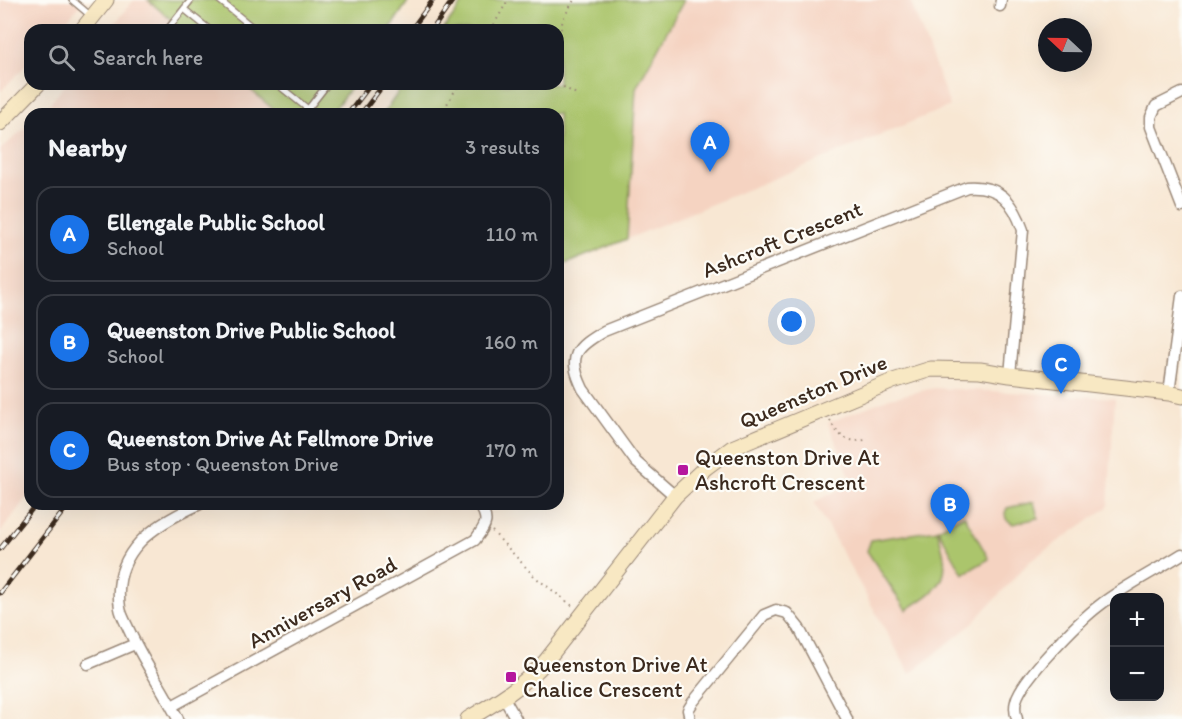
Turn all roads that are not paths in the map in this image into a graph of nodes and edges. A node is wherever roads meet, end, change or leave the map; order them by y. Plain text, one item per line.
1 (72, 0) edge
2 (106, 0) edge
3 (191, 0) edge
4 (219, 0) edge
5 (184, 9) junction
6 (92, 18) junction
7 (87, 24) edge
8 (172, 24) edge
9 (203, 24) edge
10 (249, 24) edge
11 (32, 90) edge
12 (284, 90) edge
13 (323, 90) edge
14 (1182, 93) edge
15 (307, 108) edge
16 (309, 108) edge
17 (0, 123) edge
18 (1182, 207) edge
19 (1182, 296) edge
20 (1010, 375) junction
21 (1175, 394) edge
22 (675, 496) junction
23 (186, 510) edge
24 (483, 510) edge
25 (1182, 554) edge
26 (135, 644) junction
27 (88, 664) dead end
28 (504, 698) junction
29 (172, 706) junction
30 (178, 719) edge
31 (468, 719) edge
32 (516, 719) edge
33 (690, 719) edge
34 (847, 719) edge
35 (1017, 719) edge

1 - 6 lane
2 - 6 street
3 - 5 lane
4 - 10 lane
5 - 8 lane
5 - 9 lane
6 - 7 street
11 - 17 street
12 - 15 lane
13 - 16 lane
14 - 18 street
19 - 21 street
20 - 21 street, Queenston Drive
20 - 22 street, Queenston Drive
20 - 22 street, Ashcroft Crescent
22 - 28 street, Queenston Drive
23 - 26 street
24 - 29 street, Anniversary Road
25 - 35 street
26 - 27 street
26 - 29 street
28 - 31 street, Queenston Drive
28 - 32 street
29 - 30 street
33 - 34 street

